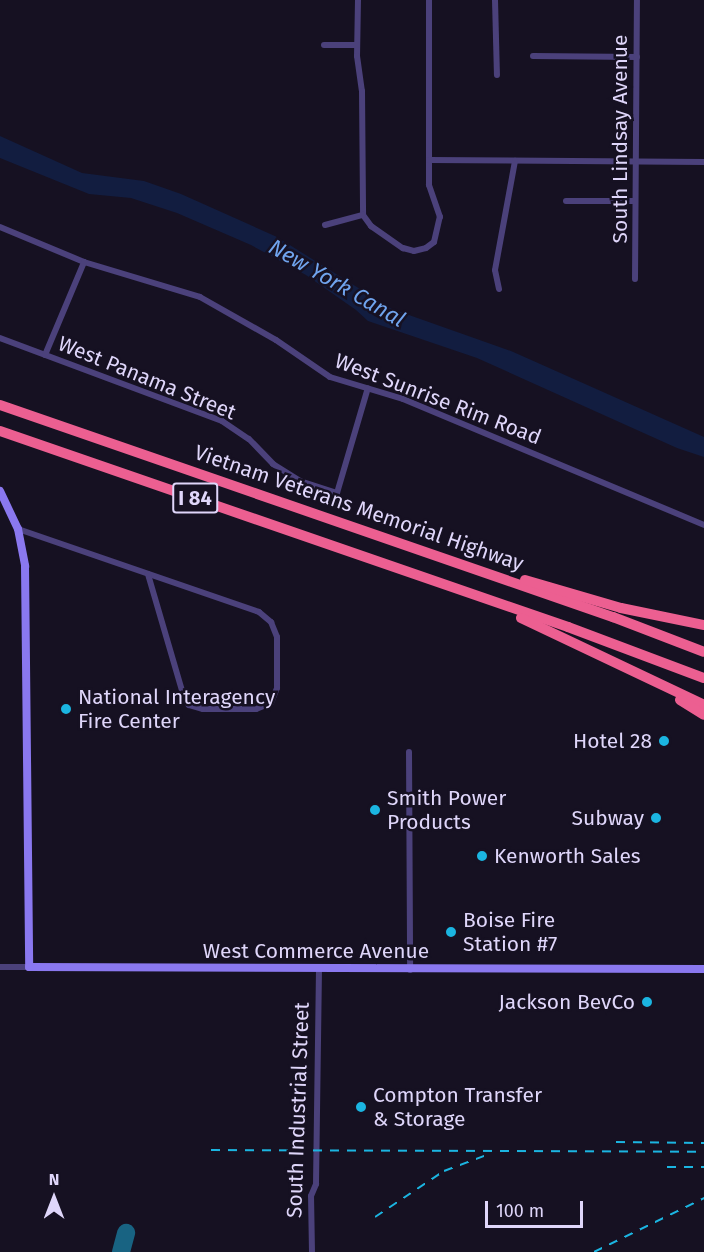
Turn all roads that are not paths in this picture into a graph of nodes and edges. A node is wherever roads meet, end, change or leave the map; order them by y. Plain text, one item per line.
1 (358, 0) edge
2 (429, 0) edge
3 (495, 0) edge
4 (637, 0) edge
5 (324, 45) dead end
6 (357, 45) junction
7 (533, 56) dead end
8 (637, 57) junction
9 (497, 75) dead end
10 (429, 160) junction
11 (515, 161) junction
12 (637, 162) junction
13 (704, 162) edge
14 (566, 201) dead end
15 (635, 201) junction
16 (363, 215) junction
17 (325, 225) dead end
18 (0, 227) edge
19 (84, 262) junction
20 (635, 279) dead end
21 (499, 289) dead end
22 (0, 338) edge
23 (45, 355) junction
24 (368, 388) junction
25 (0, 405) edge
26 (0, 431) edge
27 (0, 491) edge
28 (327, 517) junction
29 (704, 525) edge
30 (18, 529) junction
31 (390, 565) junction
32 (148, 574) junction
33 (704, 625) edge
34 (704, 652) edge
35 (637, 672) junction
36 (704, 678) edge
37 (704, 705) edge
38 (704, 715) edge
39 (409, 752) dead end
40 (0, 967) edge
41 (29, 967) junction
42 (318, 969) junction
43 (704, 969) edge
44 (410, 970) junction
45 (312, 1252) edge

1 - 6 street
2 - 10 street
3 - 9 street
4 - 8 street, South Lindsay Avenue
5 - 6 street
6 - 16 street
7 - 8 street
8 - 12 street, South Lindsay Avenue
10 - 11 street
10 - 16 street
11 - 12 street
11 - 21 street
12 - 13 street
12 - 15 street, South Lindsay Avenue
14 - 15 street
15 - 20 street, South Lindsay Avenue
16 - 17 street
18 - 19 street, West Sunrise Rim Road
19 - 23 street
19 - 24 street, West Sunrise Rim Road
22 - 23 street, West Panama Street
23 - 24 street, West Panama Street
24 - 29 street, West Sunrise Rim Road
25 - 28 highway, Vietnam Veterans Memorial Highway / I 84
26 - 31 highway, Vietnam Veterans Memorial Highway / I 84
27 - 30 street
28 - 33 highway
28 - 34 highway, Vietnam Veterans Memorial Highway / I 84
30 - 32 street
30 - 41 street
31 - 35 highway
31 - 36 highway, Vietnam Veterans Memorial Highway / I 84
32 - 32 street
35 - 37 highway
35 - 38 highway
39 - 44 street
40 - 41 street, West Commerce Avenue
41 - 42 street, West Commerce Avenue
42 - 44 street, West Commerce Avenue
42 - 45 street, South Industrial Street
43 - 44 street, West Commerce Avenue

